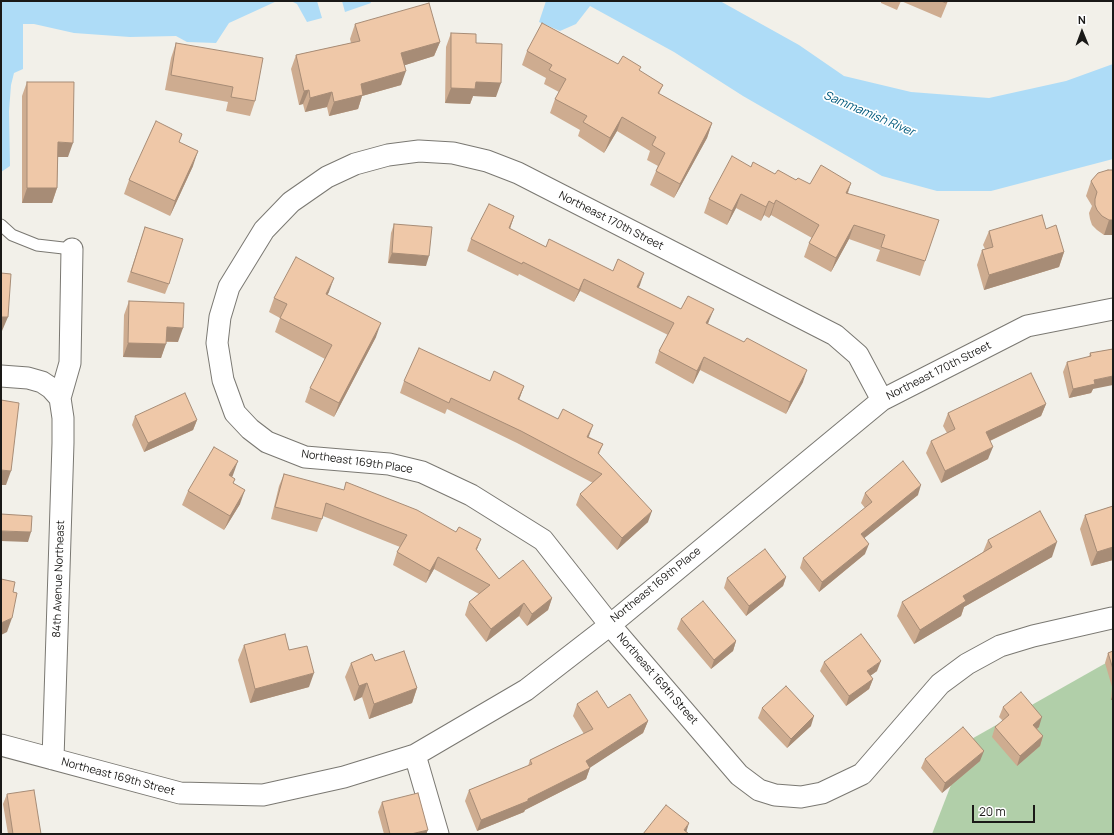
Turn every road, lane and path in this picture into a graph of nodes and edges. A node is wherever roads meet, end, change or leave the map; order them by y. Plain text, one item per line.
1 (1, 225) edge
2 (72, 249) joint
3 (1113, 309) edge
4 (1, 376) edge
5 (60, 398) junction
6 (882, 400) junction
7 (235, 412) joint
8 (1112, 618) dead end
9 (610, 624) junction
10 (1, 745) edge
11 (415, 755) junction
12 (53, 759) junction
13 (438, 834) edge

1 - 2 lane
2 - 5 street, 84th Avenue Northeast
3 - 6 street, Northeast 170th Street
4 - 5 street
5 - 12 street, 84th Avenue Northeast
6 - 7 street, Northeast 170th Street
6 - 9 street, Northeast 169th Place
7 - 9 street, Northeast 169th Place
8 - 9 street, Northeast 169th Street
9 - 11 street, Northeast 169th Street
10 - 12 street, Northeast 169th Street
11 - 12 street, Northeast 169th Street
11 - 13 street

